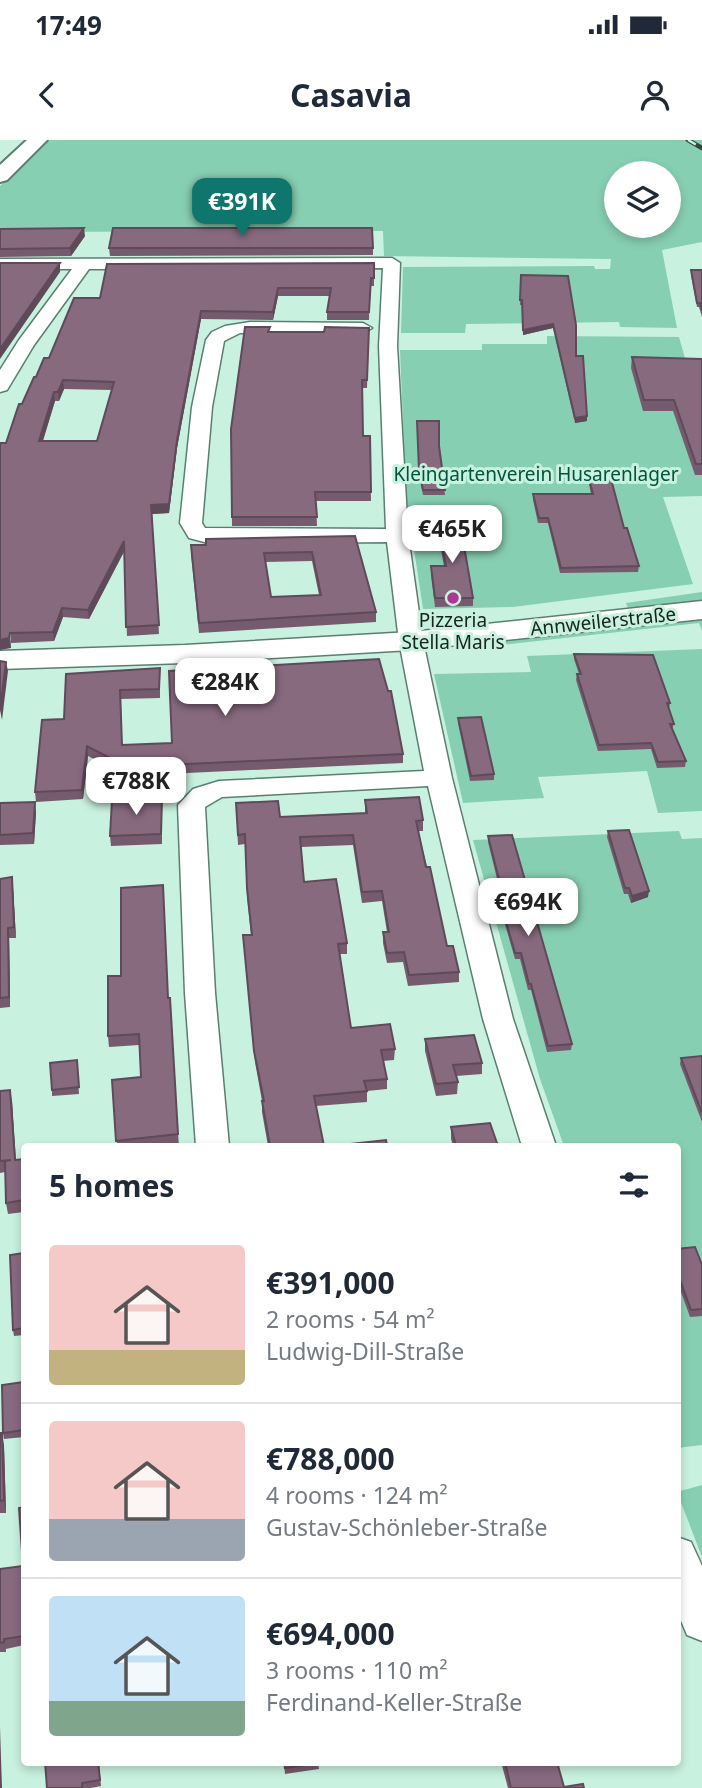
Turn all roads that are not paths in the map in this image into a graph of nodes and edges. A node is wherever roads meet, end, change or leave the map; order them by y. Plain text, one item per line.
1 (38, 140) edge
2 (0, 176) edge
3 (0, 264) edge
4 (84, 264) junction
5 (389, 328) junction
6 (0, 386) edge
7 (397, 535) junction
8 (702, 610) edge
9 (411, 641) junction
10 (0, 660) edge
11 (439, 778) junction
12 (212, 1143) edge
13 (538, 1143) edge
14 (681, 1565) edge
15 (702, 1622) edge

1 - 2 main road
3 - 4 street
4 - 5 street
4 - 6 street
5 - 7 street
5 - 7 street
7 - 9 street
8 - 9 street, Annweilerstraße
9 - 10 street, Annweilerstraße
9 - 11 street
11 - 12 street
11 - 13 street
14 - 15 street

